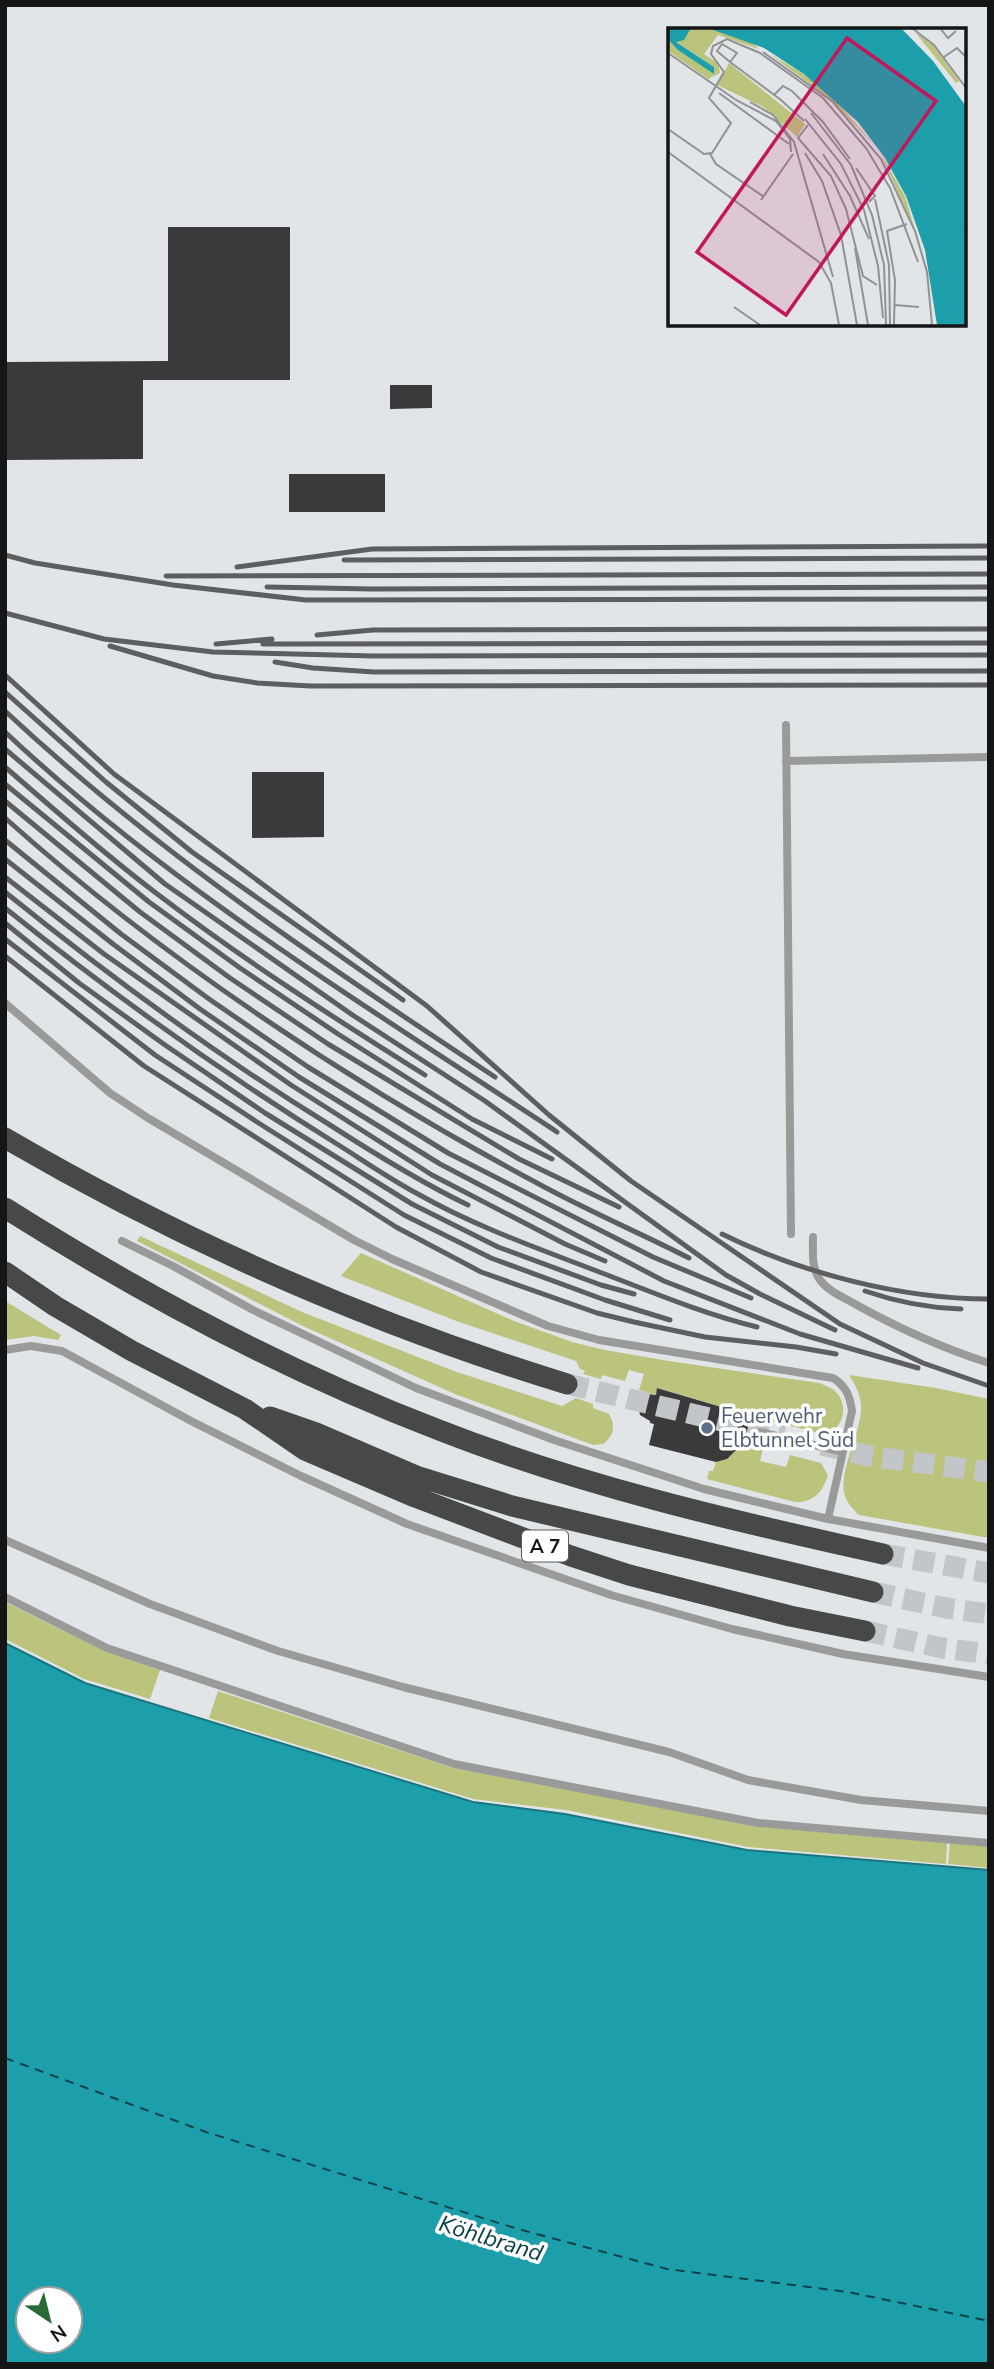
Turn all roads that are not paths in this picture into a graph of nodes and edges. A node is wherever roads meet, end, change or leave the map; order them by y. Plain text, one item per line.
1 (786, 725) dead end
2 (989, 757) edge
3 (786, 761) junction
4 (5, 1003) edge
5 (5, 1138) edge
6 (5, 1208) edge
7 (791, 1234) dead end
8 (813, 1237) dead end
9 (122, 1241) dead end
10 (5, 1272) edge
11 (5, 1350) edge
12 (989, 1363) edge
13 (567, 1384) tunnel mouth
14 (244, 1409) junction
15 (760, 1432) dead end
16 (843, 1452) junction
17 (828, 1519) junction
18 (5, 1540) edge
19 (989, 1548) edge
20 (883, 1554) tunnel mouth
21 (873, 1592) tunnel mouth
22 (5, 1597) edge
23 (865, 1631) tunnel mouth
24 (989, 1677) edge
25 (989, 1811) edge
26 (989, 1843) edge

1 - 3 lane
2 - 3 lane
3 - 7 lane
4 - 16 lane
5 - 13 highway
6 - 20 highway
8 - 12 lane
9 - 17 lane
10 - 14 highway, A 7
11 - 24 lane
14 - 21 highway, A 7
14 - 23 highway, A 7
15 - 16 lane
16 - 17 lane
17 - 19 lane
18 - 25 lane
22 - 26 lane

